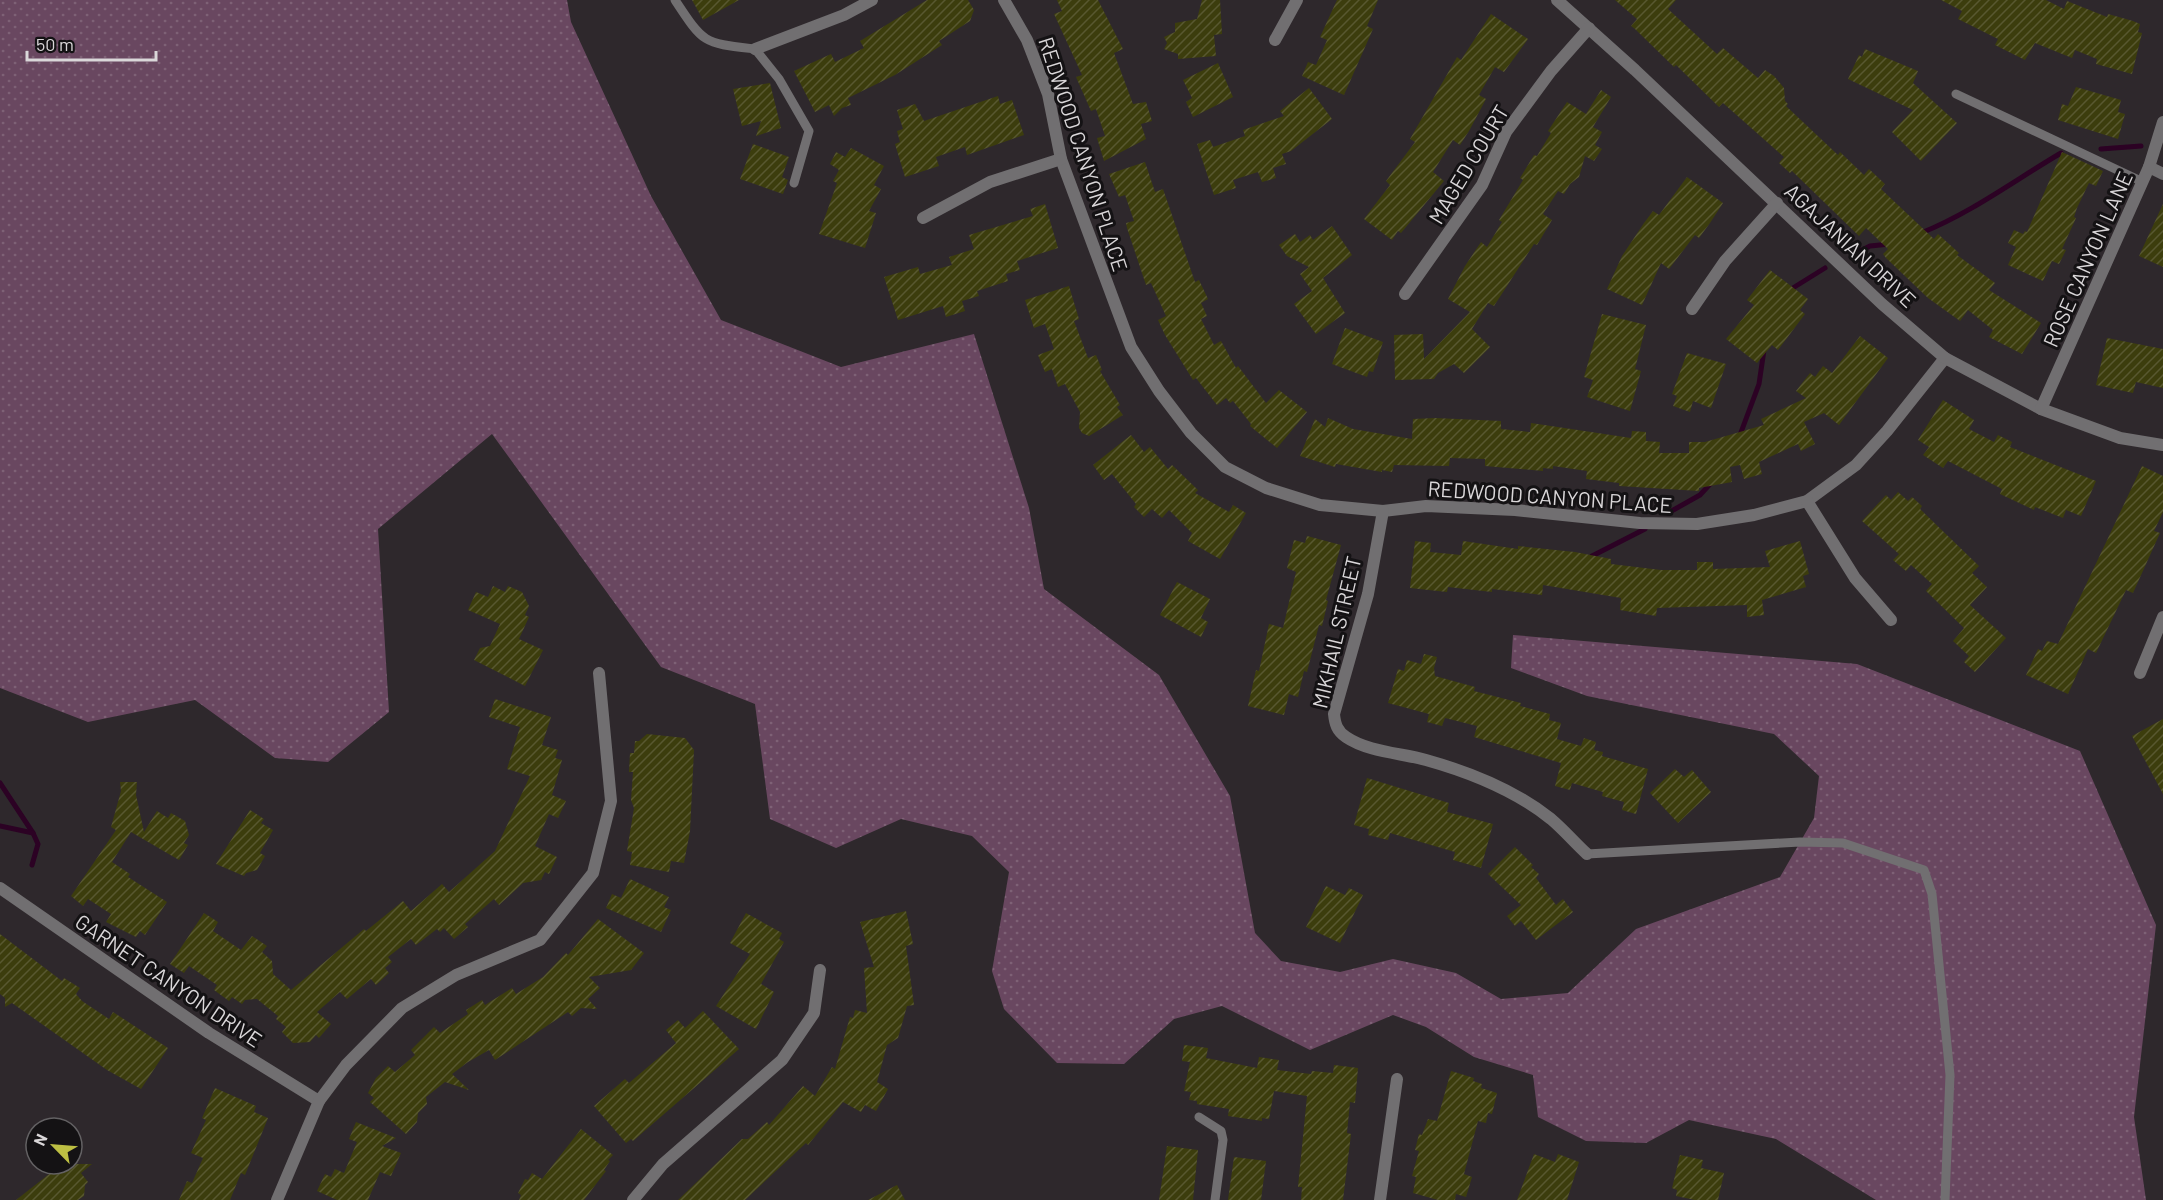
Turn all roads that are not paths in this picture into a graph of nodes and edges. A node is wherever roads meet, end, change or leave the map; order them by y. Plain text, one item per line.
1 (675, 0) edge
2 (872, 0) edge
3 (1004, 0) edge
4 (1296, 0) edge
5 (1557, 0) edge
6 (1590, 28) junction
7 (1275, 40) dead end
8 (755, 49) junction
9 (1956, 94) dead end
10 (2163, 122) edge
11 (1060, 159) junction
12 (2149, 167) junction
13 (2163, 174) edge
14 (2143, 182) junction
15 (794, 183) dead end
16 (1777, 203) junction
17 (922, 218) dead end
18 (1405, 294) dead end
19 (1692, 309) dead end
20 (1945, 358) junction
21 (2041, 409) junction
22 (2163, 445) edge
23 (1807, 501) junction
24 (1383, 512) junction
25 (2163, 617) edge
26 (1891, 620) dead end
27 (599, 673) dead end
28 (2140, 673) dead end
29 (1587, 854) joint
30 (0, 888) edge
31 (820, 970) dead end
32 (1397, 1079) dead end
33 (319, 1101) junction
34 (1199, 1117) dead end
35 (276, 1200) edge
36 (633, 1200) edge
37 (1215, 1200) edge
38 (1380, 1200) edge
39 (1945, 1200) edge

1 - 8 lane
2 - 8 street
3 - 11 street, REDWOOD CANYON PLACE
4 - 7 street
5 - 6 street, AGAJANIAN DRIVE
6 - 16 street, AGAJANIAN DRIVE
6 - 18 street, MAGED COURT
8 - 15 lane
9 - 14 lane
10 - 12 street, ROSE CANYON LANE
11 - 17 street
11 - 24 street, REDWOOD CANYON PLACE
12 - 13 street
12 - 14 street, ROSE CANYON LANE
14 - 21 street, ROSE CANYON LANE
16 - 19 street
16 - 20 street, AGAJANIAN DRIVE
20 - 21 street, AGAJANIAN DRIVE
20 - 23 street, REDWOOD CANYON PLACE
21 - 22 street, AGAJANIAN DRIVE
23 - 24 street, REDWOOD CANYON PLACE
23 - 26 street
24 - 29 street, MIKHAIL STREET
25 - 28 street
27 - 33 street
29 - 39 lane
30 - 33 street, GARNET CANYON DRIVE
31 - 36 street
32 - 38 street
33 - 35 street
34 - 37 lane

